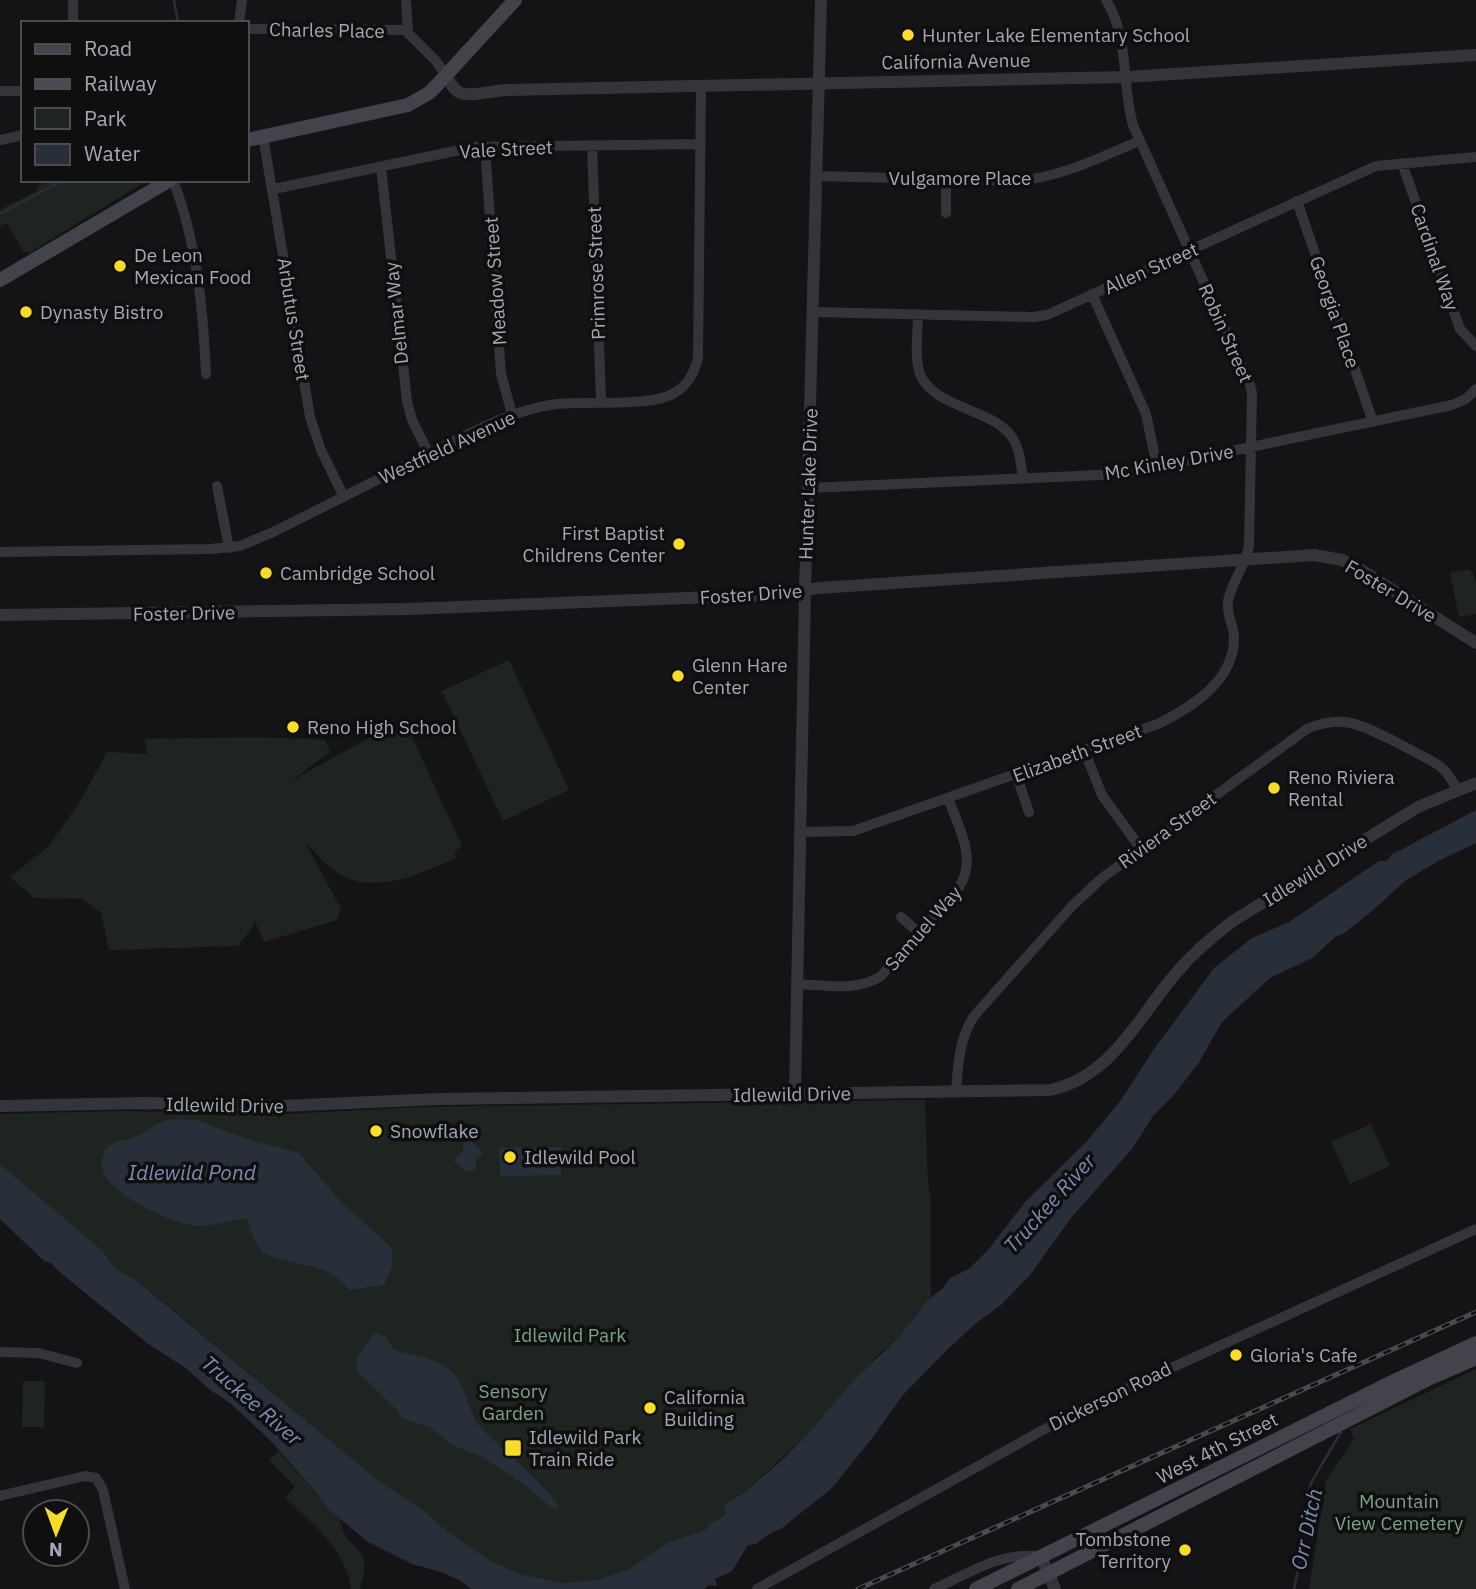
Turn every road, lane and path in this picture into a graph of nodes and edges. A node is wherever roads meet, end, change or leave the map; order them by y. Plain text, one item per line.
1 (73, 0) edge
2 (242, 0) edge
3 (406, 0) edge
4 (515, 0) edge
5 (821, 0) edge
6 (1106, 0) edge
7 (73, 21) edge
8 (239, 21) edge
9 (248, 29) edge
10 (407, 30) junction
11 (1476, 55) edge
12 (446, 76) junction
13 (1126, 77) junction
14 (818, 82) junction
15 (701, 86) junction
16 (0, 91) edge
17 (21, 91) edge
18 (21, 135) edge
19 (263, 136) junction
20 (0, 140) edge
21 (248, 140) edge
22 (1139, 141) junction
23 (701, 144) junction
24 (592, 145) junction
25 (485, 147) junction
26 (1476, 157) edge
27 (1402, 163) junction
28 (381, 167) junction
29 (816, 176) junction
30 (946, 180) junction
31 (168, 182) edge
32 (172, 182) edge
33 (274, 189) junction
34 (1297, 201) junction
35 (946, 213) dead end
36 (1189, 250) junction
37 (0, 280) edge
38 (1092, 295) junction
39 (813, 312) junction
40 (918, 314) junction
41 (1476, 346) edge
42 (206, 374) dead end
43 (1476, 389) edge
44 (601, 401) junction
45 (512, 414) junction
46 (1373, 422) junction
47 (1251, 447) junction
48 (429, 454) junction
49 (1157, 467) junction
50 (1024, 478) junction
51 (217, 486) dead end
52 (809, 488) junction
53 (344, 497) junction
54 (229, 548) junction
55 (0, 552) edge
56 (1245, 559) junction
57 (805, 592) junction
58 (0, 615) edge
59 (1476, 643) edge
60 (1084, 750) junction
61 (1016, 775) junction
62 (1476, 783) edge
63 (1458, 790) junction
64 (948, 798) junction
65 (1029, 812) dead end
66 (800, 832) junction
67 (1141, 849) junction
68 (901, 917) dead end
69 (919, 933) junction
70 (797, 984) junction
71 (956, 1091) junction
72 (795, 1094) junction
73 (0, 1106) edge
74 (1476, 1228) edge
75 (1476, 1343) edge
76 (0, 1352) edge
77 (1476, 1358) edge
78 (77, 1363) dead end
79 (0, 1496) edge
80 (1041, 1557) junction
81 (1049, 1574) junction
82 (125, 1589) edge
83 (757, 1589) edge
84 (934, 1589) edge
85 (975, 1589) edge
86 (1018, 1589) edge
87 (1055, 1589) edge

1 - 7 street
2 - 8 street
3 - 10 street
4 - 12 main road
5 - 14 street, Hunter Lake Drive
6 - 13 street, Robin Street
9 - 10 street, Charles Place
10 - 12 street
11 - 13 street, California Avenue
12 - 15 street, California Avenue
12 - 19 main road
13 - 14 street, California Avenue
13 - 22 street, Robin Street
14 - 15 street, California Avenue
14 - 29 street, Hunter Lake Drive
15 - 23 street, Westfield Avenue
16 - 17 street
18 - 20 street
19 - 21 main road
19 - 33 street, Arbutus Street
22 - 30 street, Vulgamore Place
22 - 36 street, Robin Street
23 - 24 street, Vale Street
23 - 44 street, Westfield Avenue
24 - 25 street, Vale Street
24 - 44 street, Primrose Street
25 - 28 street, Vale Street
25 - 45 street, Meadow Street
26 - 27 street, Allen Street
27 - 34 street, Allen Street
27 - 41 street, Cardinal Way
28 - 33 street, Vale Street
28 - 48 street, Delmar Way
29 - 30 street, Vulgamore Place
29 - 39 street, Hunter Lake Drive
30 - 35 street
31 - 37 main road
32 - 42 street
33 - 53 street, Arbutus Street
34 - 36 street, Allen Street
34 - 46 street, Georgia Place
36 - 38 street, Allen Street
36 - 47 street, Robin Street
38 - 40 street, Allen Street
38 - 49 street
39 - 40 street, Allen Street
39 - 52 street, Hunter Lake Drive
40 - 50 street
43 - 46 street, Mc Kinley Drive
44 - 45 street, Westfield Avenue
45 - 48 street, Westfield Avenue
46 - 47 street, Mc Kinley Drive
47 - 49 street, Mc Kinley Drive
47 - 56 street, Robin Street
48 - 53 street, Westfield Avenue
49 - 50 street, Mc Kinley Drive
50 - 52 street, Mc Kinley Drive
51 - 54 street
52 - 57 street, Hunter Lake Drive
53 - 54 street, Westfield Avenue
54 - 55 street, Westfield Avenue
56 - 57 street, Foster Drive
56 - 59 street, Foster Drive
56 - 60 street, Elizabeth Street
57 - 58 street, Foster Drive
57 - 66 street, Hunter Lake Drive
60 - 61 street, Elizabeth Street
60 - 67 street
61 - 64 street, Elizabeth Street
61 - 65 street
62 - 63 street, Idlewild Drive
63 - 67 street, Riviera Street
63 - 71 street, Idlewild Drive
64 - 66 street, Elizabeth Street
64 - 69 street, Samuel Way
66 - 70 street, Hunter Lake Drive
67 - 71 street, Riviera Street
68 - 69 street
69 - 70 street, Samuel Way
70 - 72 street, Hunter Lake Drive
71 - 72 street, Idlewild Drive
72 - 73 street, Idlewild Drive
74 - 83 street, Dickerson Road
75 - 80 main road, West 4th Street
76 - 78 street
77 - 81 main road, West 4th Street
79 - 82 street
80 - 81 street
80 - 84 street
80 - 85 main road, West 4th Street
81 - 86 main road, West 4th Street
81 - 87 street

